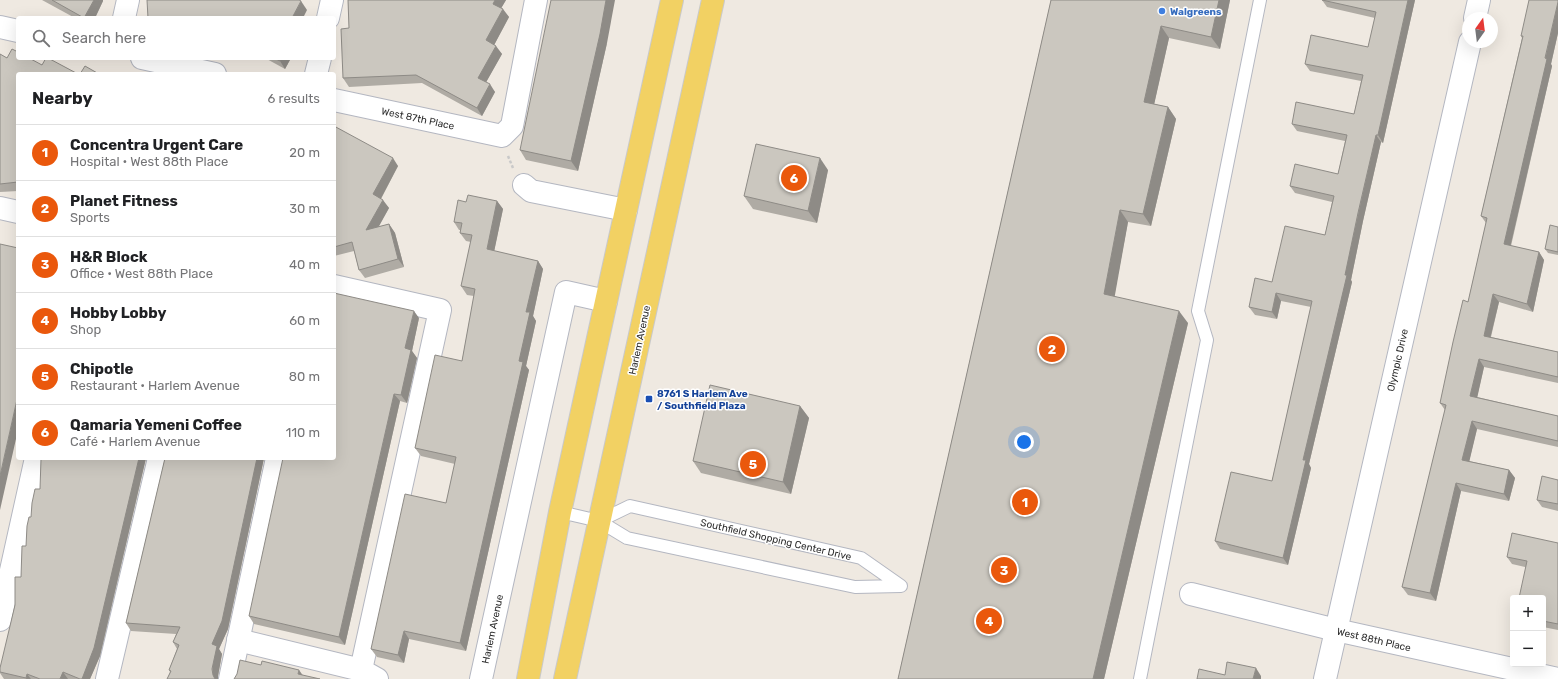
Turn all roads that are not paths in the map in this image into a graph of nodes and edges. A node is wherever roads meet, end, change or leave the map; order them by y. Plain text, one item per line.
1 (128, 0) edge
2 (332, 0) edge
3 (536, 0) edge
4 (672, 0) edge
5 (713, 0) edge
6 (1260, 0) edge
7 (1480, 0) edge
8 (1477, 12) edge
9 (124, 16) edge
10 (328, 16) edge
11 (0, 27) edge
12 (16, 31) edge
13 (1469, 48) edge
14 (151, 60) edge
15 (320, 60) edge
16 (206, 72) edge
17 (316, 72) edge
18 (336, 100) edge
19 (524, 185) road end
20 (0, 208) edge
21 (626, 210) junction
22 (16, 212) edge
23 (336, 286) edge
24 (606, 301) junction
25 (36, 460) edge
26 (159, 460) edge
27 (277, 460) edge
28 (560, 512) junction
29 (599, 521) junction
30 (1191, 594) dead end
31 (0, 620) edge
32 (1336, 630) junction
33 (238, 640) junction
34 (369, 675) edge
35 (107, 679) edge
36 (230, 679) edge
37 (481, 679) edge
38 (528, 679) edge
39 (565, 679) edge
40 (1140, 679) edge
41 (1325, 679) edge
42 (1558, 679) edge

1 - 9 street
2 - 10 street
3 - 18 street, West 87th Place
4 - 21 main road
5 - 29 main road, Harlem Avenue
6 - 40 lane
7 - 8 street
11 - 12 street
13 - 32 street, Olympic Drive
14 - 16 street
15 - 17 street
19 - 21 street
20 - 22 street
21 - 24 main road
23 - 34 street
24 - 28 main road
24 - 37 street, Harlem Avenue
25 - 31 street
26 - 35 street
27 - 33 street
28 - 29 lane, Southfield Shopping Center Drive
28 - 38 main road
29 - 29 lane, Southfield Shopping Center Drive
29 - 39 main road, Harlem Avenue
30 - 32 street, West 88th Place
32 - 41 street, Olympic Drive
32 - 42 street, West 88th Place
33 - 34 street
33 - 36 street

